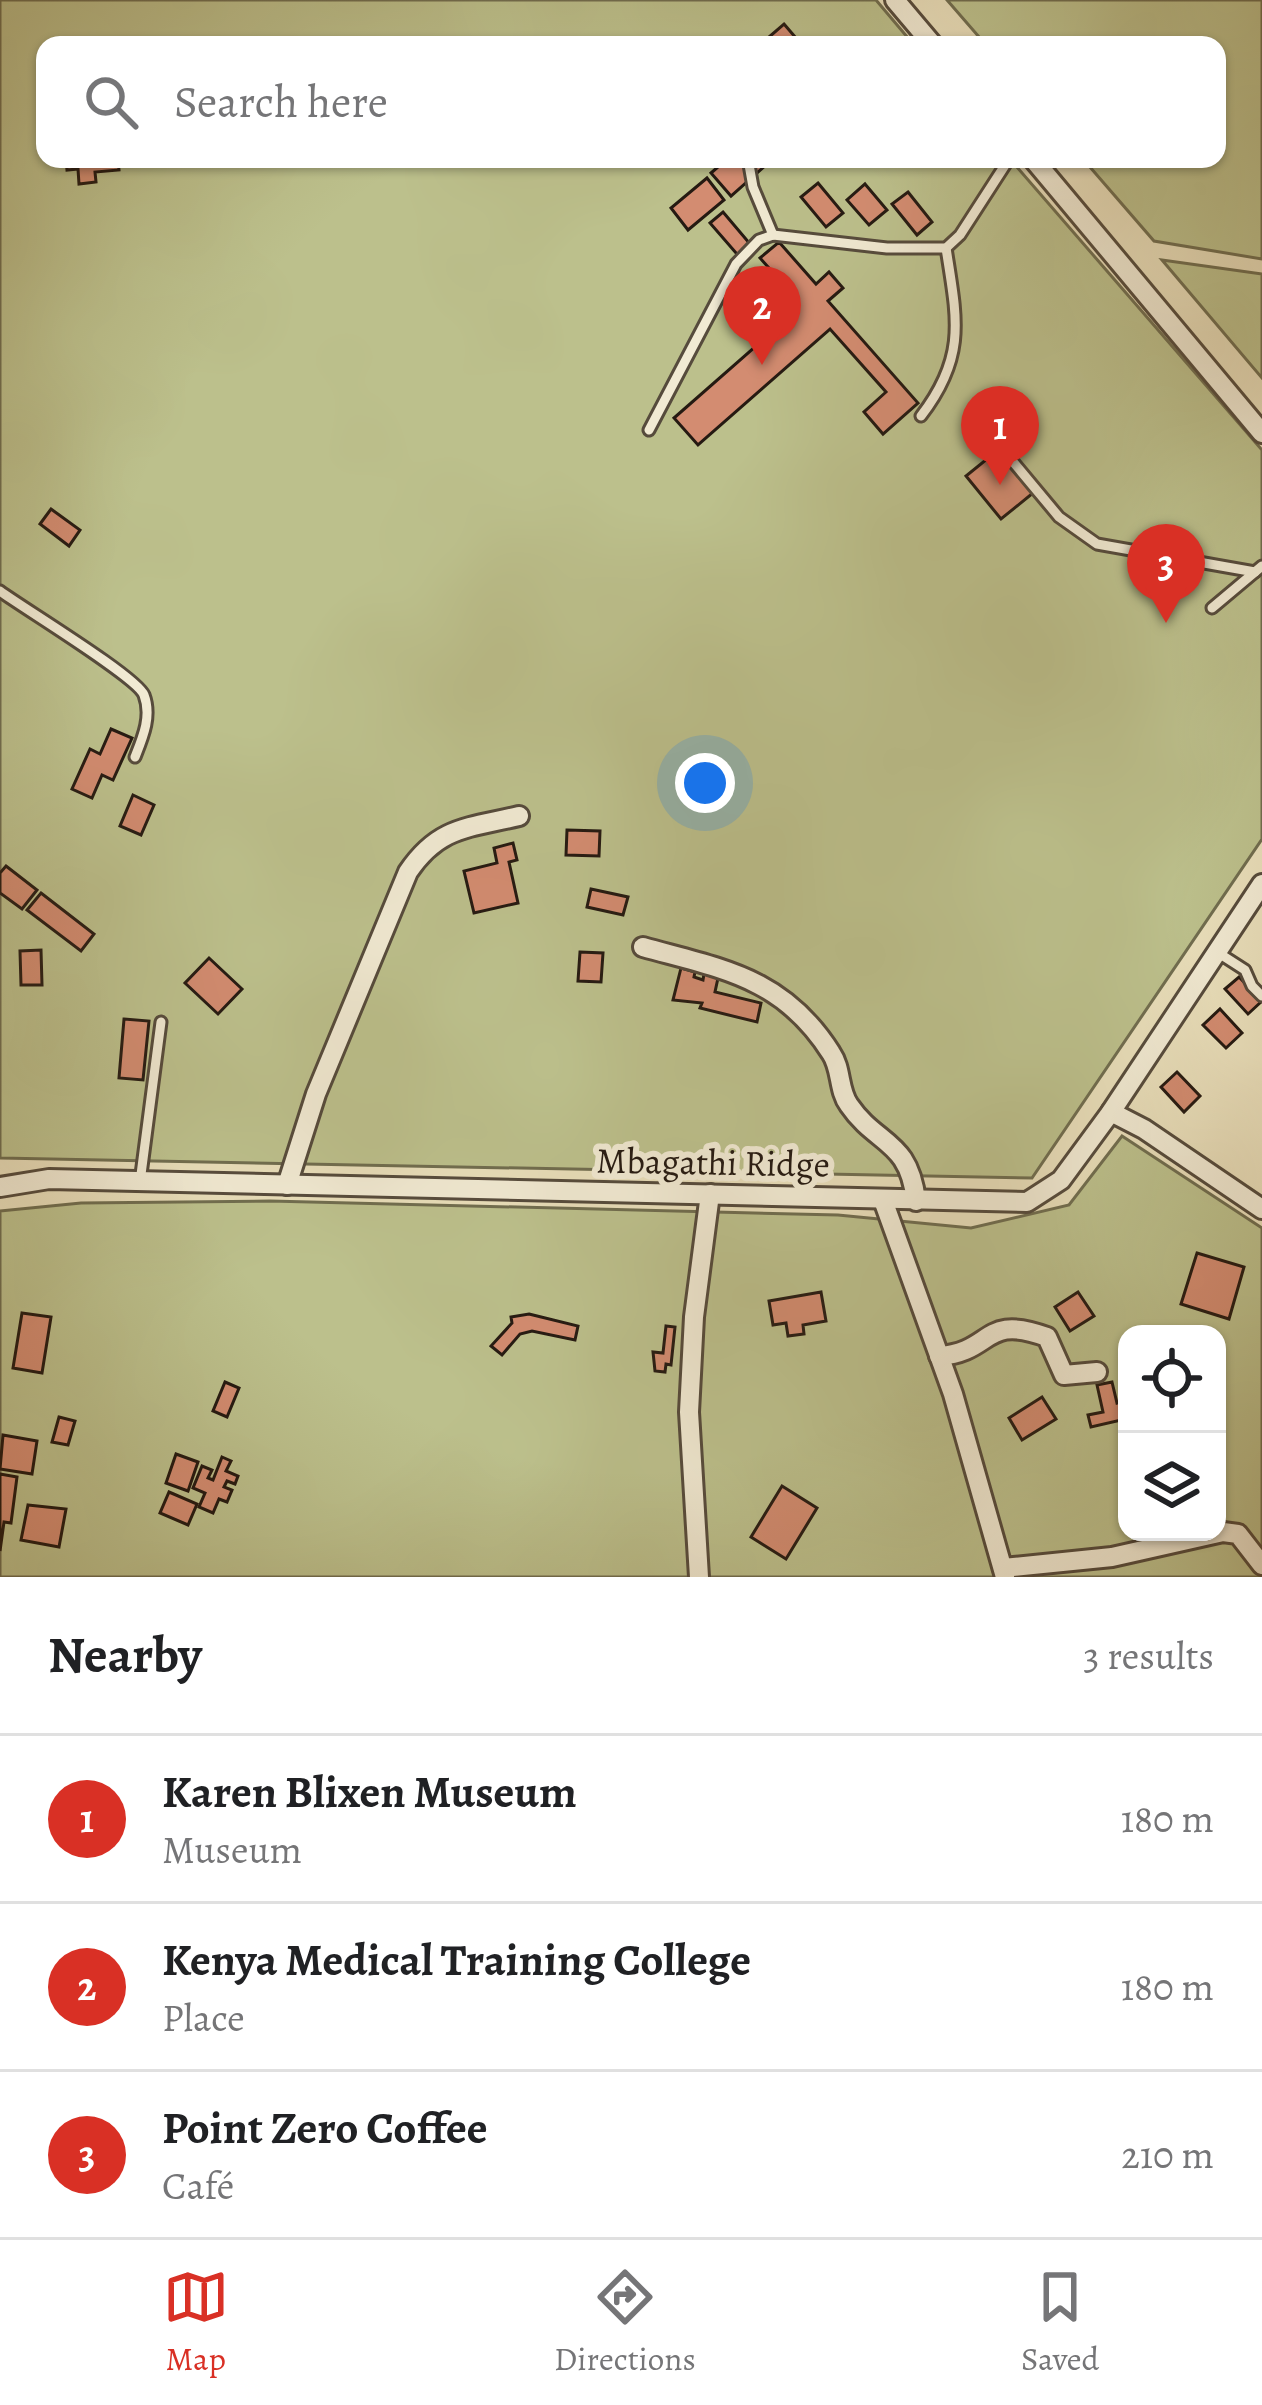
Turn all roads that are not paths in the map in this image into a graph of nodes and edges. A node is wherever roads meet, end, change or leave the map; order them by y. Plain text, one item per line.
1 (895, 0) edge
2 (925, 36) edge
3 (750, 168) edge
4 (1004, 168) edge
5 (1041, 168) edge
6 (773, 235) junction
7 (946, 248) junction
8 (921, 416) dead end
9 (649, 430) dead end
10 (1262, 433) edge
11 (999, 445) dead end
12 (1258, 569) edge
13 (0, 591) edge
14 (1212, 608) dead end
15 (135, 758) dead end
16 (519, 816) dead end
17 (1262, 884) edge
18 (643, 947) dead end
19 (1216, 952) junction
20 (1262, 996) edge
21 (161, 1022) dead end
22 (1111, 1112) junction
23 (140, 1182) junction
24 (286, 1185) junction
25 (0, 1187) edge
26 (710, 1194) junction
27 (883, 1199) junction
28 (916, 1201) junction
29 (1262, 1209) edge
30 (939, 1356) junction
31 (1096, 1372) dead end
32 (1262, 1565) edge
33 (1004, 1572) edge
34 (699, 1577) edge

1 - 2 street
3 - 6 lane
4 - 7 lane
5 - 10 street
6 - 7 lane
6 - 9 lane
7 - 8 lane
11 - 12 lane
12 - 14 lane
13 - 15 lane
16 - 24 street
17 - 19 street, Mbagathi Ridge
18 - 28 street
19 - 20 lane
19 - 22 street, Mbagathi Ridge
21 - 23 lane
22 - 28 street, Mbagathi Ridge
22 - 29 street
23 - 24 street, Mbagathi Ridge
23 - 25 street, Mbagathi Ridge
24 - 26 street, Mbagathi Ridge
26 - 27 street, Mbagathi Ridge
26 - 34 street
27 - 28 street, Mbagathi Ridge
27 - 30 street
30 - 31 street
30 - 33 street
32 - 33 street

